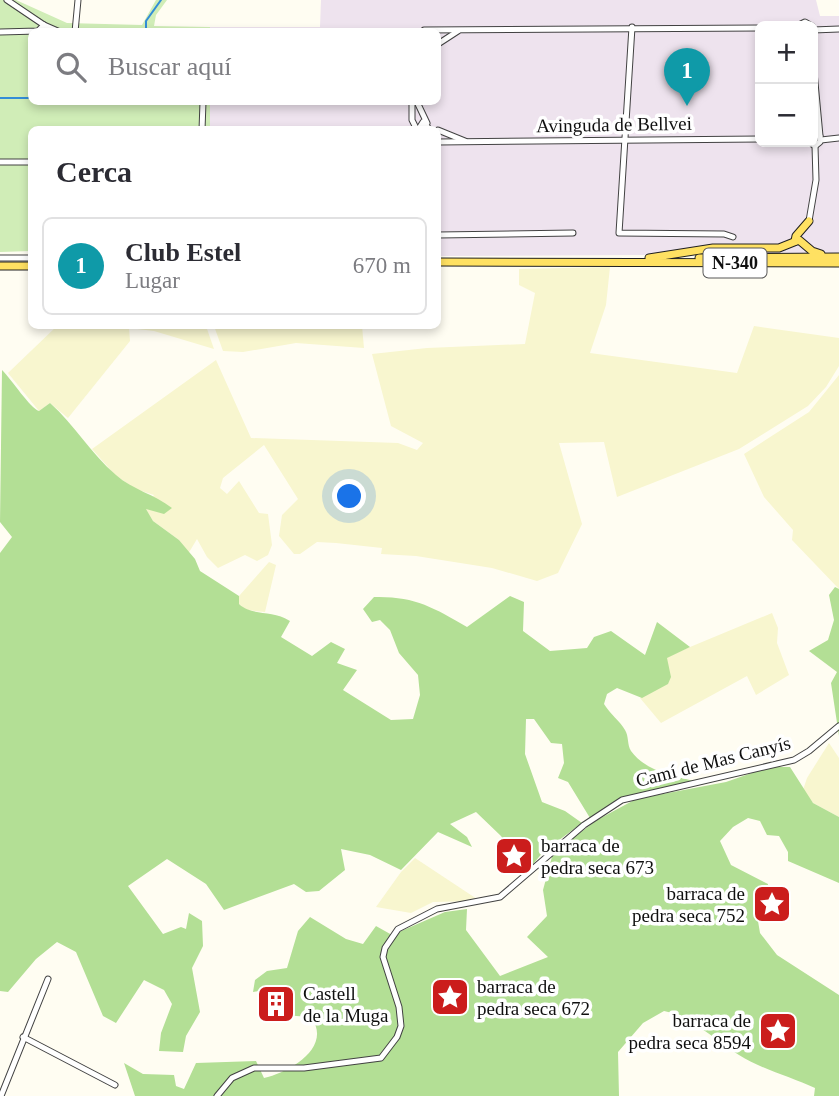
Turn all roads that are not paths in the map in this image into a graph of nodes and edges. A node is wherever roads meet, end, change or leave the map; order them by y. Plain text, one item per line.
1 (7, 0) edge
2 (78, 0) edge
3 (44, 25) junction
4 (632, 27) junction
5 (41, 28) edge
6 (51, 28) edge
7 (75, 28) edge
8 (755, 28) edge
9 (818, 29) edge
10 (839, 29) edge
11 (28, 31) edge
12 (441, 31) edge
13 (458, 31) junction
14 (0, 32) edge
15 (441, 42) edge
16 (203, 105) edge
17 (414, 105) edge
18 (416, 105) edge
19 (202, 126) edge
20 (415, 126) edge
21 (429, 126) edge
22 (441, 131) edge
23 (818, 136) edge
24 (839, 138) edge
25 (755, 139) edge
26 (626, 140) junction
27 (468, 141) junction
28 (441, 142) edge
29 (815, 147) edge
30 (0, 162) edge
31 (28, 162) edge
32 (809, 220) junction
33 (573, 233) dead end
34 (441, 235) edge
35 (733, 237) dead end
36 (794, 243) junction
37 (806, 244) junction
38 (799, 257) junction
39 (0, 258) edge
40 (28, 258) edge
41 (649, 258) junction
42 (839, 259) edge
43 (632, 260) junction
44 (441, 262) edge
45 (736, 264) junction
46 (0, 266) edge
47 (28, 266) edge
48 (839, 726) edge
49 (48, 979) dead end
50 (23, 1037) junction
51 (115, 1085) dead end
52 (1, 1096) edge
53 (217, 1096) edge

1 - 3 street
2 - 7 street
3 - 5 street
3 - 6 street
4 - 8 street
4 - 13 street
4 - 26 street
9 - 10 street
11 - 14 street
12 - 13 street
13 - 15 street
16 - 19 street
17 - 20 street
18 - 21 street
22 - 27 street, Avinguda de Bellvei
23 - 24 street
25 - 26 street, Avinguda de Bellvei
26 - 27 street, Avinguda de Bellvei
26 - 35 street
27 - 28 street, Avinguda de Bellvei
29 - 32 street
30 - 31 street
32 - 36 main road
32 - 37 main road
33 - 34 street
36 - 37 main road
36 - 38 main road
36 - 41 main road
37 - 38 main road
37 - 42 main road
38 - 41 main road, N-340
38 - 42 main road
38 - 45 main road
39 - 40 street
41 - 43 main road, N-340
42 - 45 main road, N-340
43 - 44 main road, N-340
43 - 45 main road, N-340
46 - 47 main road
48 - 53 street, Camí de Mas Canyís
49 - 50 street
50 - 51 street
50 - 52 street

